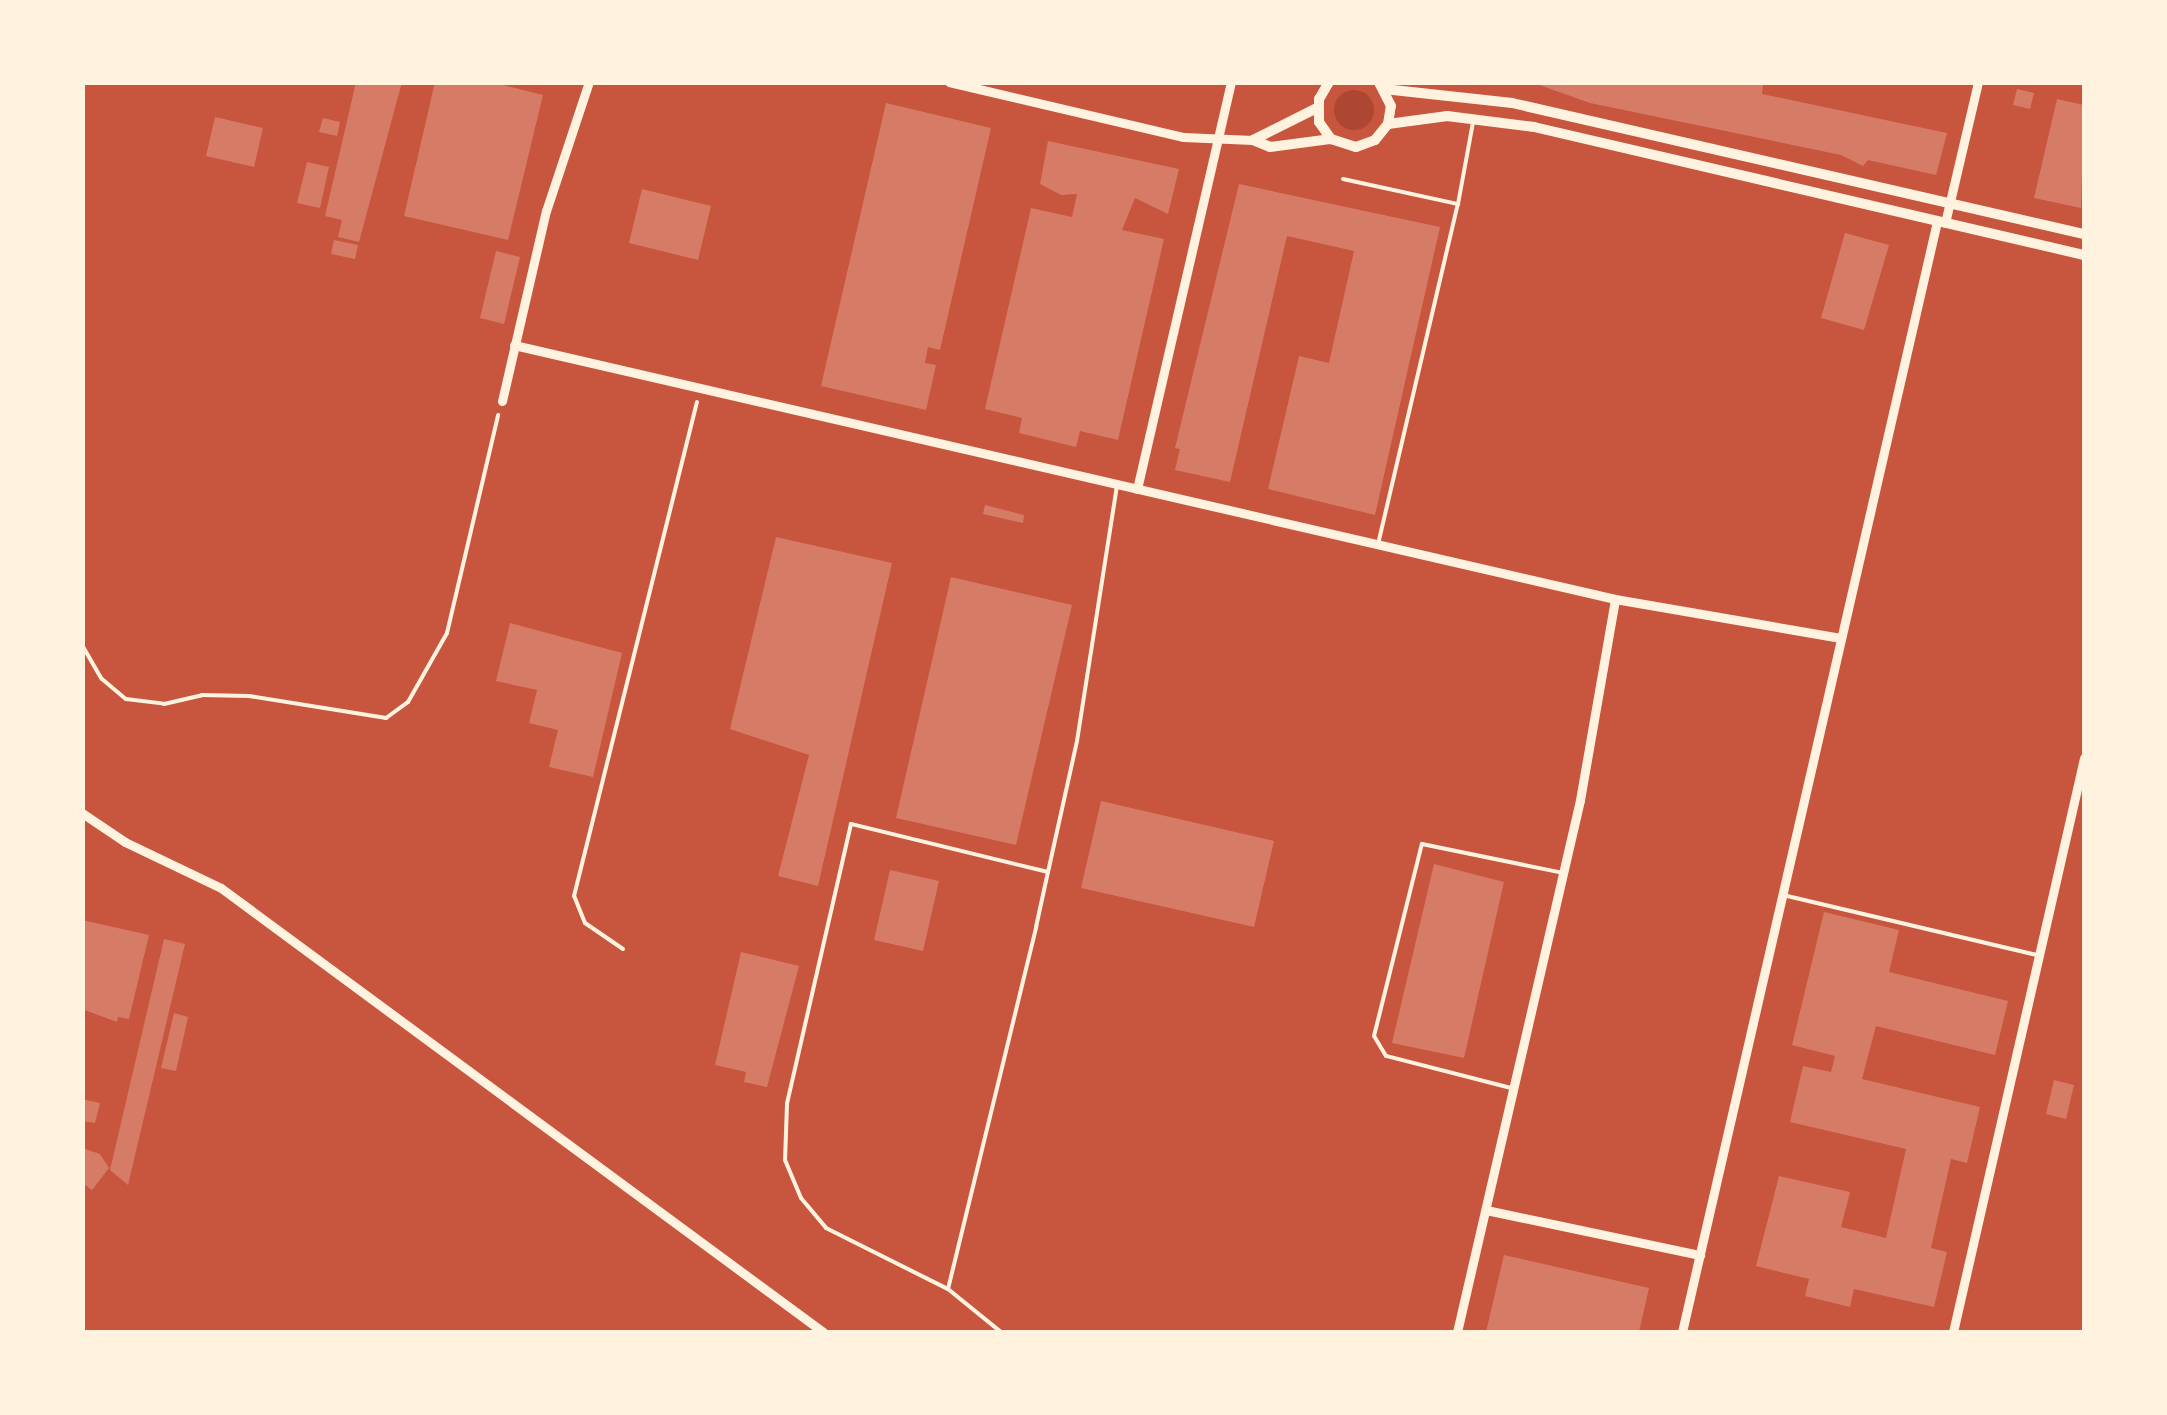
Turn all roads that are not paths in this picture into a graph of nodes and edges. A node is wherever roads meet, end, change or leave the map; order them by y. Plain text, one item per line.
1 (589, 82) edge
2 (949, 82) edge
3 (1231, 82) edge
4 (1330, 82) edge
5 (1978, 82) edge
6 (1381, 86) edge
7 (1317, 108) junction
8 (1474, 117) junction
9 (1388, 124) junction
10 (1330, 139) junction
11 (1217, 140) junction
12 (1253, 140) junction
13 (1343, 179) dead end
14 (1458, 204) junction
15 (1950, 204) junction
16 (1941, 222) junction
17 (2084, 234) edge
18 (2084, 254) edge
19 (514, 346) junction
20 (502, 401) road end
21 (1118, 484) junction
22 (1138, 488) junction
23 (1378, 544) junction
24 (1615, 599) junction
25 (1841, 638) junction
26 (2084, 758) edge
27 (82, 813) edge
28 (1048, 872) junction
29 (1564, 873) junction
30 (1783, 896) junction
31 (2039, 955) junction
32 (1514, 1089) junction
33 (1486, 1210) junction
34 (1700, 1255) junction
35 (948, 1289) junction
36 (823, 1332) edge
37 (1001, 1332) edge
38 (1458, 1332) edge
39 (1682, 1332) edge
40 (1953, 1332) edge

1 - 19 street
2 - 11 street
3 - 11 street
4 - 7 street
5 - 15 street
6 - 9 street
6 - 15 street
7 - 10 street
7 - 12 street
8 - 9 street
8 - 14 lane
8 - 16 street
9 - 10 street
10 - 12 street
11 - 12 street
11 - 22 street
13 - 14 lane
14 - 23 lane
15 - 16 street
15 - 17 street
16 - 18 street
16 - 25 street
19 - 20 street
19 - 21 street
21 - 22 street
21 - 28 lane
22 - 23 street
23 - 24 street
24 - 25 street
24 - 29 street
25 - 30 street
26 - 31 street
27 - 36 street
28 - 35 lane
28 - 35 lane
29 - 32 street
29 - 32 lane
30 - 31 lane
30 - 34 street
31 - 40 street
32 - 33 street
33 - 34 street
33 - 38 street
34 - 39 street
35 - 37 lane

